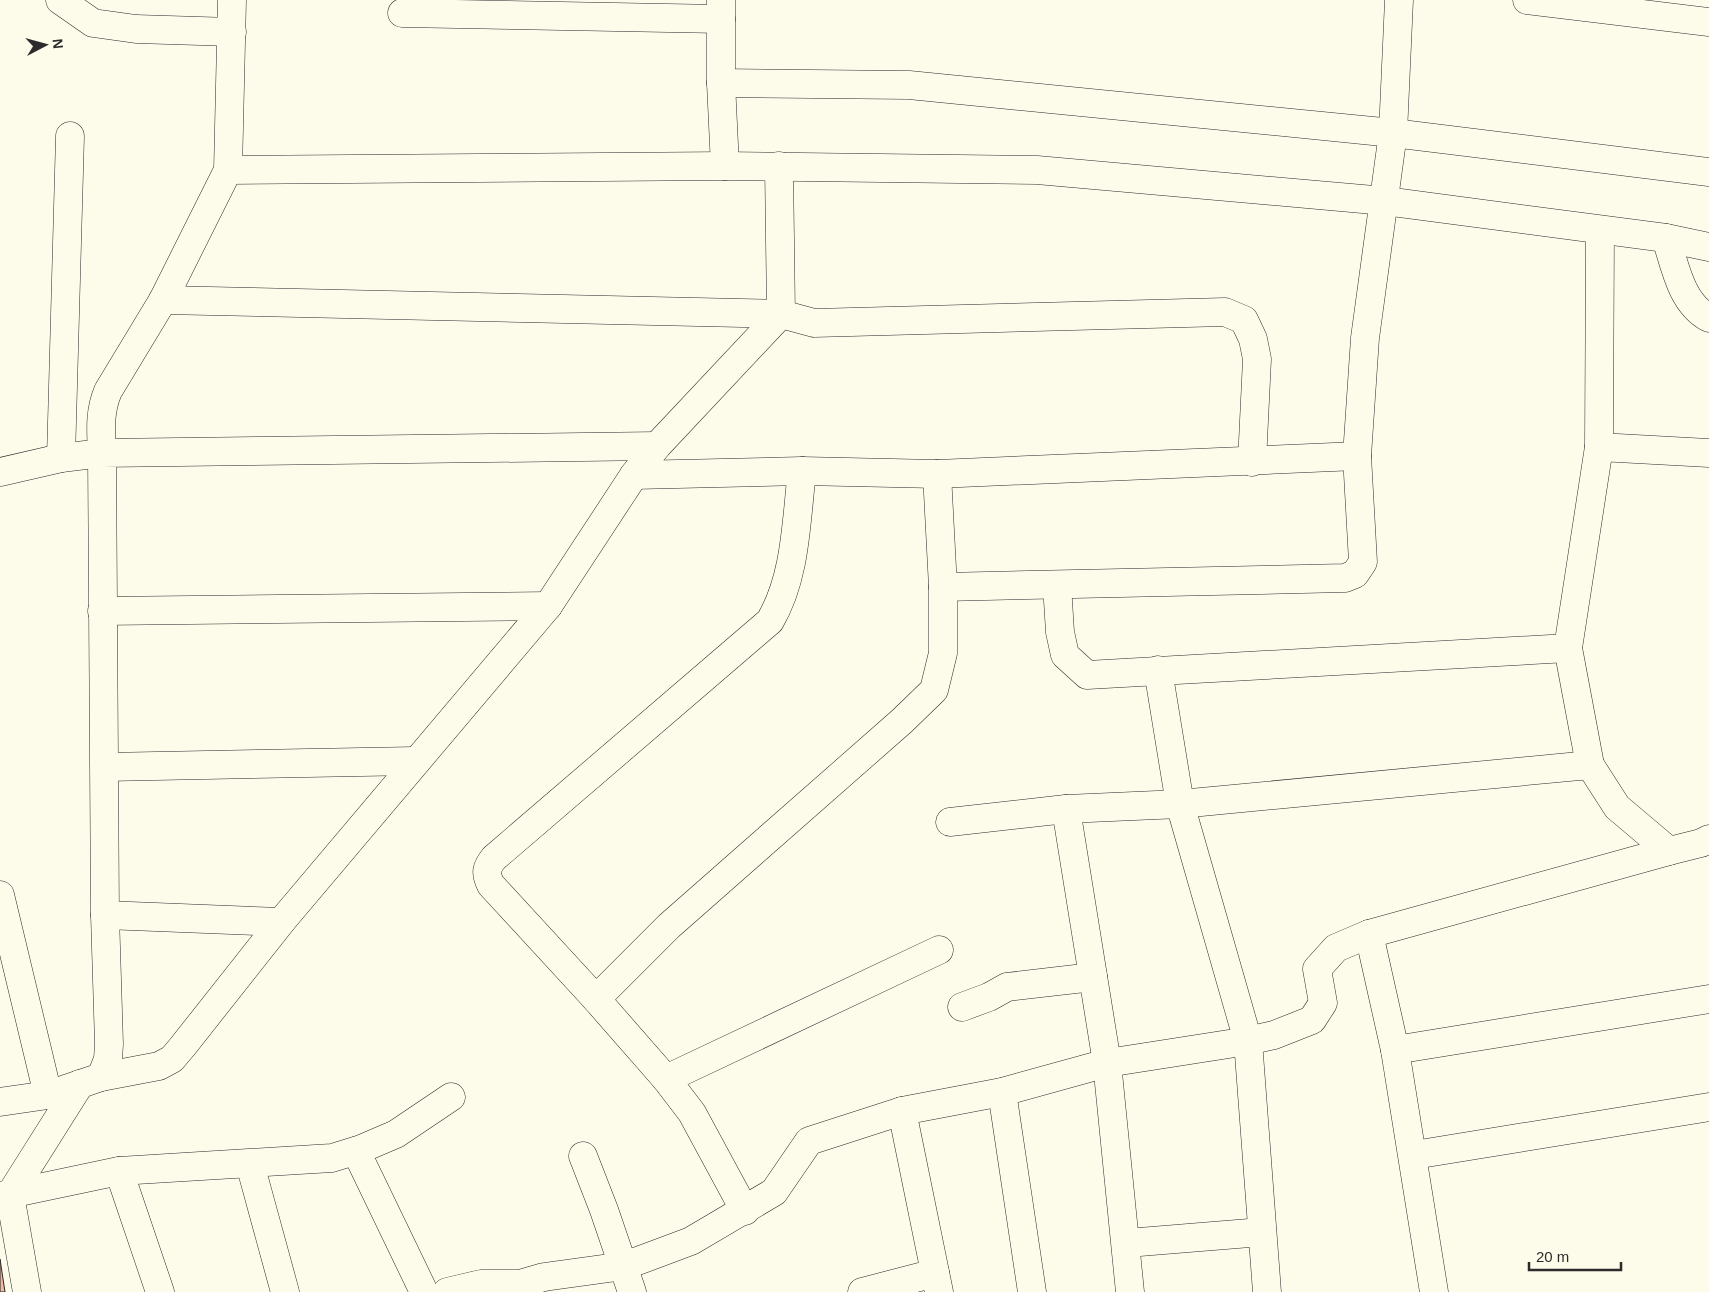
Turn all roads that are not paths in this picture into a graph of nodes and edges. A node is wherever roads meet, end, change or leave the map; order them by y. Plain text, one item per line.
1 (60, 0) edge
2 (232, 0) edge
3 (1399, 0) edge
4 (1527, 0) edge
5 (721, 9) edge
6 (402, 14) dead end
7 (1709, 22) edge
8 (232, 32) junction
9 (721, 83) junction
10 (1393, 133) junction
11 (70, 136) dead end
12 (725, 166) junction
13 (779, 166) junction
14 (228, 170) junction
15 (1709, 172) edge
16 (1385, 201) junction
17 (1600, 230) junction
18 (1666, 238) junction
19 (1709, 247) edge
20 (163, 300) junction
21 (781, 314) junction
22 (1709, 318) edge
23 (657, 446) junction
24 (1598, 447) junction
25 (102, 453) junction
26 (1709, 453) edge
27 (1357, 456) junction
28 (61, 458) junction
29 (1252, 462) junction
30 (0, 472) edge
31 (802, 472) junction
32 (937, 474) junction
33 (634, 475) junction
34 (1057, 585) junction
35 (943, 588) junction
36 (548, 606) junction
37 (102, 611) junction
38 (1568, 648) junction
39 (1158, 670) junction
40 (415, 761) junction
41 (1590, 764) junction
42 (105, 767) junction
43 (1180, 804) junction
44 (1066, 809) junction
45 (950, 822) dead end
46 (1706, 846) edge
47 (1669, 851) junction
48 (0, 895) edge
49 (105, 915) junction
50 (281, 922) junction
51 (1369, 934) junction
52 (939, 950) dead end
53 (1093, 977) junction
54 (596, 999) junction
55 (1709, 999) edge
56 (962, 1007) dead end
57 (1248, 1041) junction
58 (1395, 1050) junction
59 (1107, 1063) junction
60 (666, 1079) junction
61 (90, 1081) junction
62 (1002, 1092) junction
63 (48, 1095) junction
64 (451, 1097) dead end
65 (0, 1102) edge
66 (1709, 1107) edge
67 (902, 1111) junction
68 (356, 1151) junction
69 (1414, 1154) junction
70 (583, 1156) dead end
71 (250, 1164) junction
72 (119, 1171) junction
73 (5, 1196) edge
74 (745, 1211) junction
75 (1262, 1232) junction
76 (1127, 1243) junction
77 (624, 1266) junction
78 (937, 1283) edge
79 (27, 1292) edge
80 (160, 1292) edge
81 (284, 1292) edge
82 (424, 1292) edge
83 (446, 1292) edge
84 (632, 1292) edge
85 (862, 1292) edge
86 (1032, 1292) edge
87 (1130, 1292) edge
88 (1267, 1292) edge
89 (1434, 1292) edge

1 - 8 street
2 - 8 street
3 - 10 street
4 - 7 street
5 - 6 street
5 - 9 street
8 - 14 street
9 - 10 street
9 - 12 street
10 - 15 street
10 - 16 street
11 - 28 street
12 - 13 street
12 - 14 street
13 - 16 street
13 - 21 street
14 - 20 street
16 - 17 street
16 - 27 street
17 - 18 street
17 - 24 street
18 - 19 street
18 - 22 street
20 - 21 street
20 - 25 street
21 - 23 street
21 - 29 street
23 - 25 street
23 - 33 street
24 - 26 street
24 - 38 street
25 - 28 street
25 - 37 street
27 - 29 street
27 - 34 street
28 - 30 street
29 - 32 street
31 - 32 street
31 - 33 street
31 - 54 street
32 - 35 street
33 - 36 street
34 - 35 street
34 - 39 street
35 - 54 street
36 - 37 street
36 - 40 street
37 - 42 street
38 - 39 street
38 - 41 street
39 - 43 street
40 - 42 street
40 - 50 street
41 - 43 street
41 - 47 street
42 - 49 street
43 - 44 street
43 - 57 street
44 - 45 street
44 - 53 street
46 - 47 street
47 - 51 street
48 - 63 street
49 - 50 street
49 - 61 street
50 - 61 street
51 - 57 street
51 - 58 street
52 - 60 street
53 - 56 street
53 - 59 street
54 - 60 street
55 - 58 street
57 - 59 street
57 - 75 street
58 - 69 street
59 - 62 street
59 - 76 street
60 - 74 street
61 - 63 street
61 - 73 street
62 - 67 street
62 - 86 street
63 - 65 street
64 - 68 street
66 - 69 street
67 - 74 street
67 - 78 street
68 - 71 street
68 - 82 street
69 - 89 street
70 - 77 street
71 - 72 street
71 - 81 street
72 - 73 street
72 - 80 street
73 - 79 street
74 - 77 street
75 - 76 street
75 - 88 street
76 - 87 street
77 - 83 street
77 - 84 street
78 - 85 street

